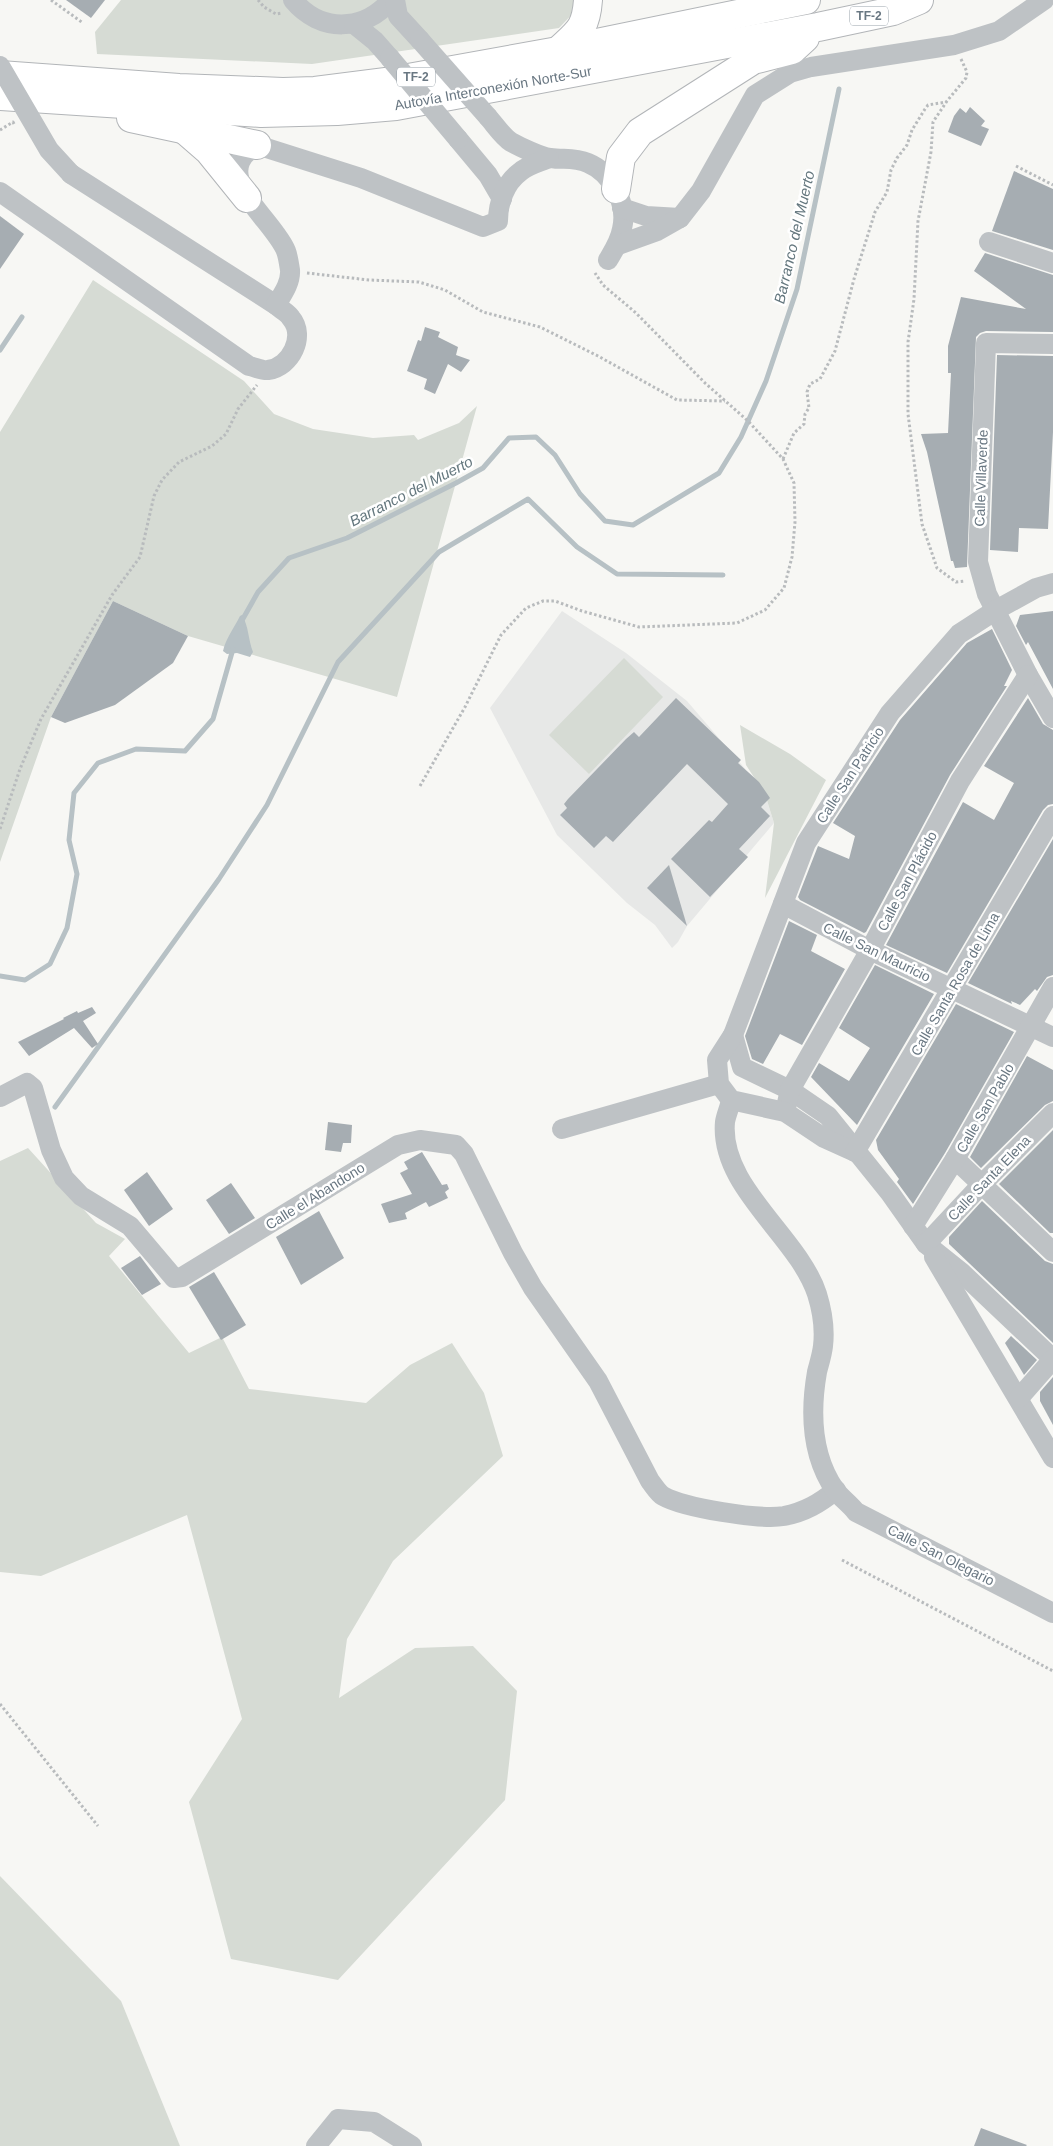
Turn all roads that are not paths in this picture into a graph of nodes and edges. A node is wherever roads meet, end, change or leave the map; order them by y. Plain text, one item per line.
1 (293, 0) edge
2 (391, 0) edge
3 (395, 0) edge
4 (588, 0) edge
5 (806, 0) edge
6 (919, 0) edge
7 (1044, 0) edge
8 (354, 24) junction
9 (818, 27) junction
10 (558, 51) junction
11 (0, 66) edge
12 (0, 75) edge
13 (0, 96) edge
14 (52, 100) junction
15 (184, 130) junction
16 (256, 144) junction
17 (549, 158) junction
18 (2, 197) edge
19 (247, 198) junction
20 (619, 198) junction
21 (502, 199) junction
22 (680, 218) junction
23 (989, 242) dead end
24 (1053, 263) edge
25 (276, 305) junction
26 (1053, 344) edge
27 (1053, 582) edge
28 (996, 610) junction
29 (1028, 675) junction
30 (1053, 718) edge
31 (1053, 816) edge
32 (783, 904) junction
33 (870, 950) junction
34 (1053, 988) edge
35 (952, 989) junction
36 (1031, 1026) junction
37 (732, 1035) junction
38 (1053, 1037) edge
39 (742, 1067) junction
40 (719, 1079) junction
41 (790, 1090) junction
42 (0, 1097) edge
43 (731, 1100) junction
44 (785, 1112) junction
45 (1053, 1113) edge
46 (562, 1129) dead end
47 (855, 1152) junction
48 (955, 1159) junction
49 (982, 1184) junction
50 (914, 1226) junction
51 (926, 1244) junction
52 (1052, 1249) edge
53 (985, 1296) junction
54 (968, 1312) junction
55 (1053, 1359) edge
56 (1018, 1398) junction
57 (1053, 1458) edge
58 (836, 1490) junction
59 (1053, 1613) edge
60 (316, 2146) edge
61 (412, 2146) edge

1 - 8 street
2 - 8 street
3 - 17 street, bridge
4 - 10 highway
5 - 10 highway, Autovía Interconexión Norte-Sur / TF-2
6 - 9 highway, Autovía Interconexión Norte-Sur / TF-2
7 - 22 street
8 - 21 street, bridge
9 - 14 highway, Autovía Interconexión Norte-Sur / TF-2
9 - 20 highway
10 - 12 highway, Autovía Interconexión Norte-Sur / TF-2
11 - 25 street, bridge
13 - 14 highway, Autovía Interconexión Norte-Sur / TF-2
14 - 15 highway
15 - 16 highway
15 - 19 highway
16 - 19 street
16 - 21 street
17 - 20 street
17 - 21 street
18 - 25 street
19 - 25 street
20 - 22 street
20 - 22 street
23 - 24 street
26 - 28 street, Calle Villaverde
27 - 28 street, Calle San Patricio
28 - 29 street, Calle Villaverde
28 - 32 street, Calle San Patricio
29 - 30 street, Calle Villaverde
29 - 33 street, Calle San Plácido
31 - 35 street, Calle Santa Rosa de Lima
32 - 33 street, Calle San Mauricio
32 - 37 street, Calle San Patricio
33 - 35 street, Calle San Mauricio
33 - 41 street, Calle San Plácido
34 - 36 street, Calle San Pablo
35 - 36 street, Calle San Mauricio
35 - 47 street, Calle Santa Rosa de Lima
36 - 38 street, Calle San Mauricio
36 - 48 street, Calle San Pablo
37 - 39 street
37 - 40 street, Calle San Patricio
39 - 40 street
39 - 41 street
40 - 43 street
40 - 46 street
41 - 44 street, Calle San Plácido
41 - 47 street
42 - 58 street, Calle el Abandono
43 - 44 street
43 - 58 street, Calle San Olegario
44 - 47 street
45 - 49 street, Calle Santa Elena
47 - 50 street
48 - 49 street
48 - 50 street, Calle San Pablo
49 - 51 street, Calle Santa Elena
49 - 52 street
50 - 51 street
51 - 53 street
51 - 54 street
53 - 54 street
53 - 55 street
54 - 56 street
55 - 56 street
56 - 57 street
58 - 59 street, Calle San Olegario
60 - 61 street

